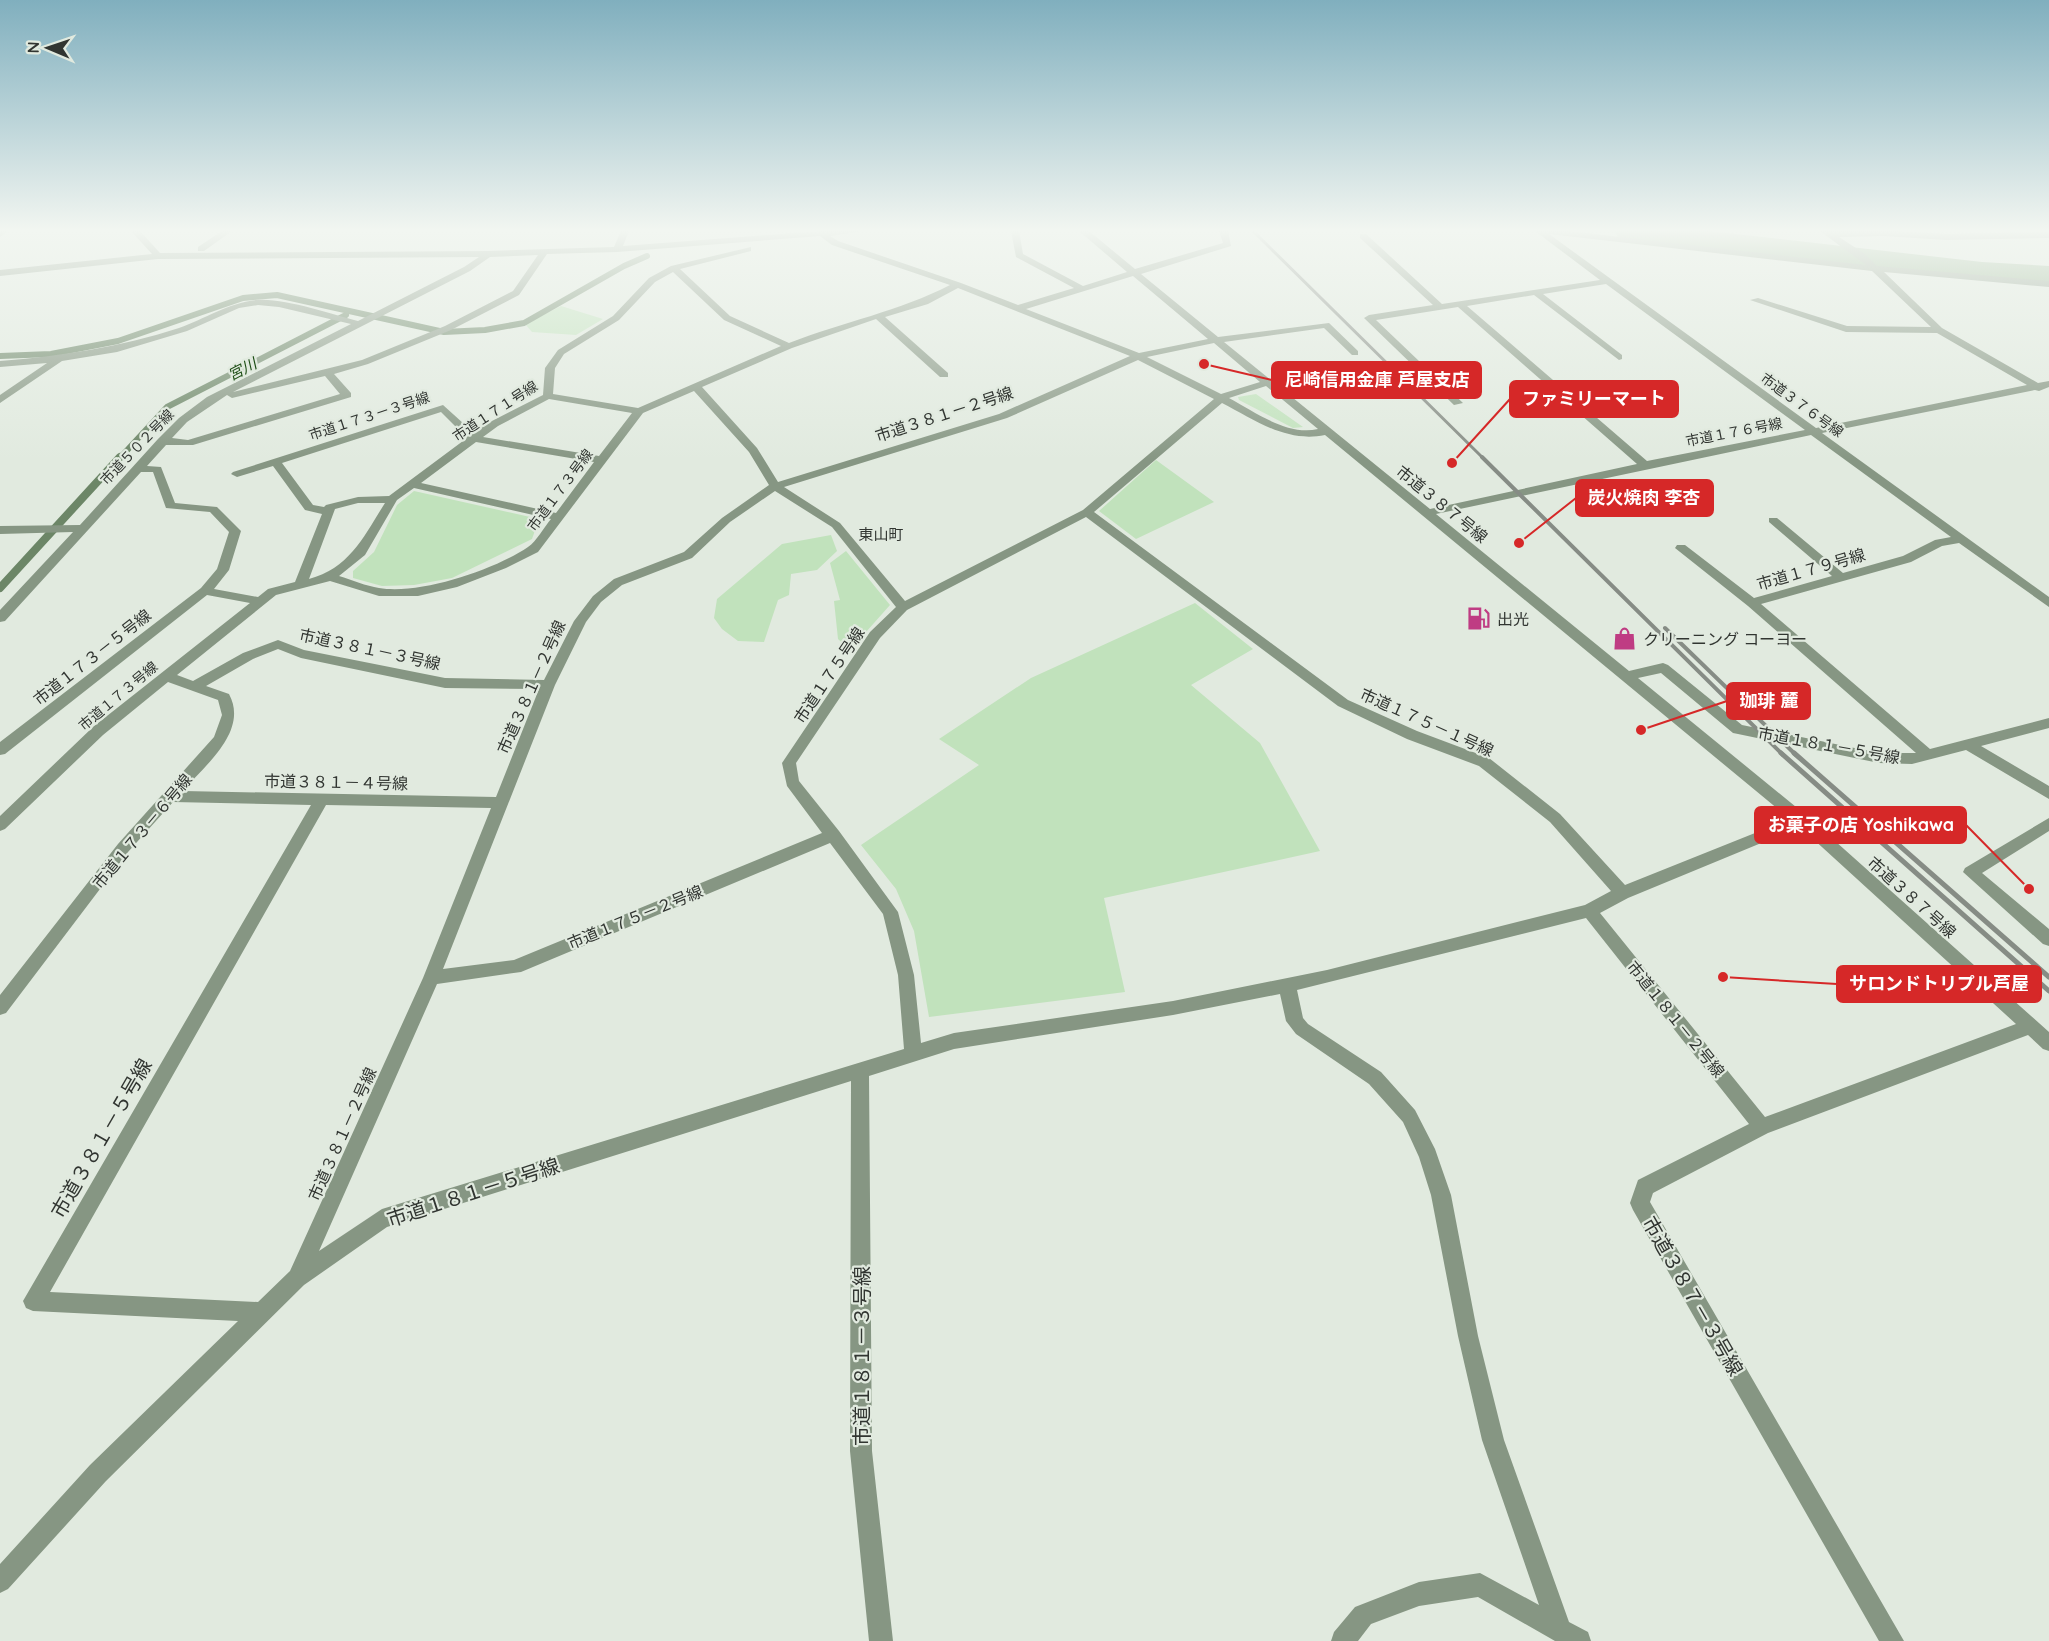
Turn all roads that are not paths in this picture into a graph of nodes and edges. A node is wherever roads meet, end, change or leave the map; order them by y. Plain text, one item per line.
1 (233, 308) edge
2 (295, 308) edge
3 (389, 308) edge
4 (488, 308) edge
5 (626, 308) edge
6 (716, 308) edge
7 (906, 308) edge
8 (1019, 308) edge
9 (1176, 308) edge
10 (1436, 308) edge
11 (1464, 308) edge
12 (1555, 308) edge
13 (1644, 308) edge
14 (1779, 308) edge
15 (1916, 308) edge
16 (878, 316) junction
17 (356, 322) junction
18 (1939, 330) junction
19 (1216, 340) junction
20 (789, 346) junction
21 (1355, 353) dead end
22 (1138, 356) junction
23 (1619, 357) dead end
24 (59, 359) junction
25 (0, 364) edge
26 (328, 373) junction
27 (944, 375) dead end
28 (1266, 383) junction
29 (2049, 384) edge
30 (696, 387) junction
31 (2036, 387) junction
32 (2049, 394) edge
33 (548, 396) junction
34 (1221, 397) junction
35 (211, 399) junction
36 (0, 400) edge
37 (1458, 403) dead end
38 (639, 411) junction
39 (1326, 431) junction
40 (1814, 432) junction
41 (474, 439) junction
42 (162, 441) junction
43 (602, 460) junction
44 (276, 462) junction
45 (1645, 465) junction
46 (136, 469) junction
47 (237, 474) dead end
48 (412, 484) junction
49 (775, 486) junction
50 (393, 499) junction
51 (327, 511) junction
52 (1087, 512) junction
53 (1426, 513) junction
54 (559, 517) junction
55 (1773, 520) dead end
56 (81, 528) junction
57 (0, 530) edge
58 (1962, 539) junction
59 (1681, 548) dead end
60 (330, 577) junction
61 (1842, 579) junction
62 (300, 585) junction
63 (205, 591) junction
64 (260, 601) junction
65 (1752, 603) junction
66 (2049, 603) edge
67 (903, 607) junction
68 (0, 618) edge
69 (166, 676) junction
70 (1627, 676) junction
71 (548, 685) junction
72 (195, 686) junction
73 (2049, 723) edge
74 (1969, 745) junction
75 (0, 750) edge
76 (1928, 755) junction
77 (2049, 793) edge
78 (171, 796) junction
79 (322, 799) junction
80 (501, 803) junction
81 (1802, 820) junction
82 (2049, 824) edge
83 (0, 825) edge
84 (834, 835) junction
85 (1622, 892) junction
86 (1590, 911) junction
87 (2049, 939) edge
88 (431, 978) junction
89 (1287, 985) junction
90 (0, 1008) edge
91 (2030, 1026) junction
92 (2049, 1043) edge
93 (913, 1054) junction
94 (860, 1070) junction
95 (1762, 1127) junction
96 (297, 1278) junction
97 (262, 1312) junction
98 (0, 1581) edge
99 (1569, 1635) edge
100 (881, 1641) edge
101 (1343, 1641) edge
102 (1892, 1641) edge

1 - 24 street
2 - 17 street
3 - 17 street, 市道５０２号線
4 - 26 street
5 - 33 street, 市道１７１号線
6 - 20 street
7 - 16 street
8 - 22 street
9 - 19 street, 市道３８７号線
10 - 37 street
11 - 45 street
12 - 23 street
13 - 40 street, 市道３７６号線
14 - 18 street
15 - 18 street
16 - 20 street
16 - 27 street
17 - 35 street, 市道５０２号線
18 - 31 street
19 - 21 street, 市道３８１－２号線
19 - 22 street, 市道３８１－２号線
19 - 28 street, 市道３８７号線
20 - 30 street
22 - 34 street
22 - 49 street, 市道３８１－２号線
24 - 25 street
24 - 36 street
26 - 35 street
26 - 42 street
28 - 34 street, 市道１７５号線
28 - 39 street, 市道３８７号線
29 - 31 street, 市道１７６号線
30 - 38 street
30 - 49 street
31 - 32 street
31 - 40 street, 市道１７６号線
33 - 38 street
33 - 41 street, 市道１７１号線
34 - 39 street
34 - 52 street, 市道１７５号線
35 - 42 street, 市道５０２号線
38 - 43 street, 市道１７３号線
39 - 53 street, 市道３８７号線
40 - 45 street, 市道１７６号線
40 - 58 street, 市道３７６号線
41 - 43 street
41 - 44 street, 市道１７３－３号線
41 - 48 street, 市道１７１号線
42 - 46 street, 市道５０２号線
43 - 54 street, 市道１７３号線
44 - 47 street, 市道１７３－３号線
44 - 51 street
45 - 53 street, 市道１７６号線
46 - 56 street, 市道５０２号線
46 - 63 street, 市道１７３－５号線
48 - 50 street, 市道１７１号線
48 - 54 street
49 - 67 street
49 - 71 street, 市道３８１－２号線
50 - 51 street
50 - 60 street, 市道１７１号線
51 - 62 street
52 - 67 street, 市道１７５号線
52 - 85 street, 市道１７５－１号線
53 - 70 street, 市道３８７号線
54 - 60 street, 市道１７３号線
55 - 61 street
56 - 57 street
56 - 68 street, 市道５０２号線
58 - 61 street, 市道１７９号線
58 - 66 street, 市道３７６号線
59 - 65 street
60 - 62 street, 市道１７３号線
61 - 65 street, 市道１７９号線
62 - 64 street, 市道１７３号線
63 - 64 street
63 - 75 street, 市道１７３－５号線
64 - 69 street, 市道１７３号線
65 - 76 street, 市道１７９号線
67 - 84 street, 市道１７５号線
69 - 72 street, 市道１７３－６号線
69 - 83 street, 市道１７３号線
70 - 76 street, 市道１８１－５号線
70 - 81 street, 市道３８７号線
71 - 72 street, 市道３８１－３号線
71 - 80 street, 市道３８１－２号線
72 - 78 street, 市道１７３－６号線
73 - 74 street, 市道１８１－５号線
74 - 76 street, 市道１８１－５号線
74 - 77 street
78 - 79 street, 市道３８１－４号線
78 - 90 street, 市道１７３－６号線
79 - 80 street, 市道３８１－４号線
79 - 97 street, 市道３８１－５号線
80 - 88 street, 市道３８１－２号線
81 - 85 street, 市道１８１－５号線
81 - 91 street, 市道３８７号線
82 - 87 street
84 - 88 street, 市道１７５－２号線
84 - 93 street, 市道１７５号線
85 - 86 street, 市道１８１－５号線
86 - 89 street, 市道１８１－５号線
86 - 95 street, 市道１８１－２号線
88 - 96 street, 市道３８１－２号線
89 - 93 street, 市道１８１－５号線
89 - 99 street
91 - 92 street, 市道３８７号線
91 - 95 street, 市道３８７－３号線
93 - 94 street, 市道１８１－５号線
94 - 96 street, 市道１８１－５号線
94 - 100 street, 市道１８１－３号線
95 - 102 street, 市道３８７－３号線
96 - 97 street, 市道１８１－５号線
97 - 98 street, 市道１８１－５号線
99 - 101 street

